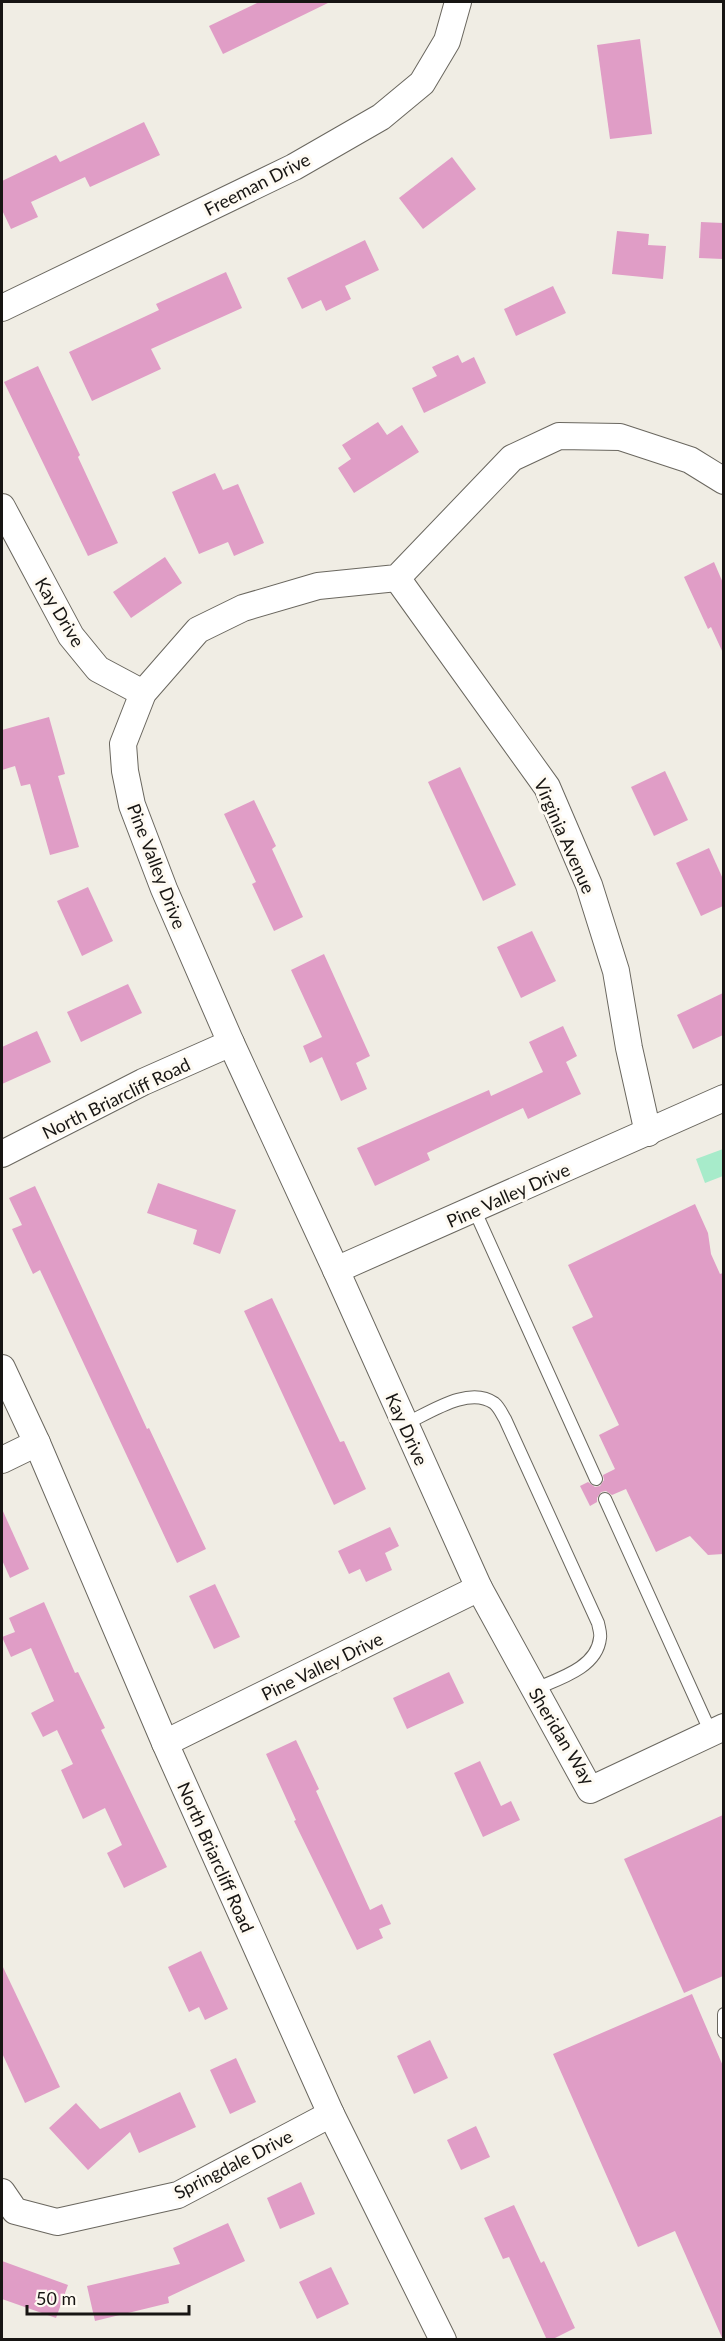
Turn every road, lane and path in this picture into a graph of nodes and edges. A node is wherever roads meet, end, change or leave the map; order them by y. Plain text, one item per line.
1 (458, 2) edge
2 (2, 308) edge
3 (723, 481) edge
4 (2, 507) edge
5 (398, 578) junction
6 (143, 693) junction
7 (231, 1043) junction
8 (723, 1098) edge
9 (648, 1133) junction
10 (2, 1154) edge
11 (474, 1209) junction
12 (336, 1270) junction
13 (2, 1368) edge
14 (405, 1424) junction
15 (37, 1443) junction
16 (2, 1460) edge
17 (596, 1479) dead end
18 (605, 1499) dead end
19 (478, 1588) junction
20 (534, 1689) junction
21 (717, 1730) edge
22 (165, 1743) junction
23 (723, 2014) edge
24 (723, 2032) edge
25 (331, 2114) junction
26 (2, 2192) edge
27 (443, 2340) edge

1 - 2 street, Freeman Drive
3 - 5 street
4 - 6 street, Kay Drive
5 - 6 street, Pine Valley Drive
5 - 9 street, Virginia Avenue
6 - 7 street, Pine Valley Drive
7 - 10 street, North Briarcliff Road
7 - 12 street, Pine Valley Drive
8 - 9 street, Pine Valley Drive
9 - 11 street, Pine Valley Drive
11 - 12 street, Pine Valley Drive
11 - 17 lane
12 - 14 street, Kay Drive
13 - 15 street, North Briarcliff Road
14 - 19 street, Kay Drive
14 - 20 lane
15 - 16 street
15 - 22 street, North Briarcliff Road
18 - 21 lane
19 - 20 street, Sheridan Way
19 - 22 street, Pine Valley Drive
20 - 21 street, Sheridan Way
22 - 25 street, North Briarcliff Road
23 - 24 lane
25 - 26 street, Springdale Drive
25 - 27 street, North Briarcliff Road

